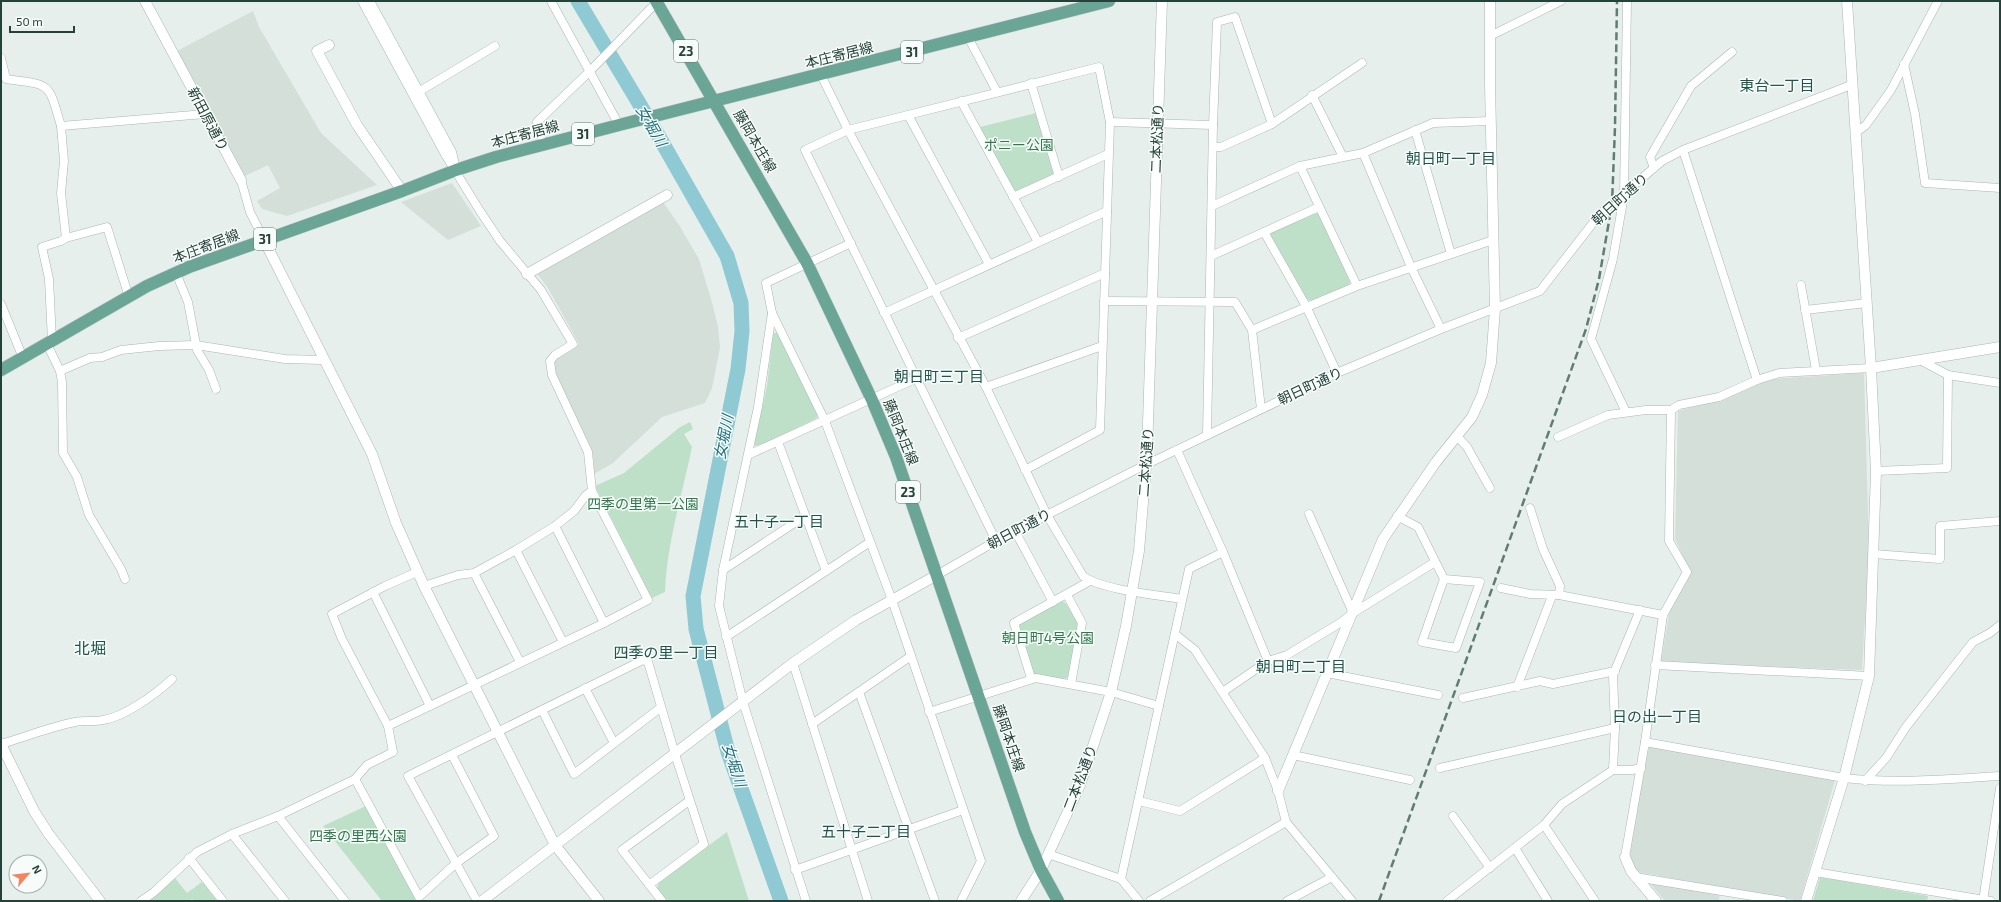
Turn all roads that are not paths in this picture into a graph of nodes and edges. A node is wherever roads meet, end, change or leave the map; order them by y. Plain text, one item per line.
1 (145, 1) edge
2 (362, 1) edge
3 (370, 1) edge
4 (551, 1) edge
5 (657, 1) edge
6 (1109, 1) edge
7 (1162, 1) edge
8 (1490, 1) edge
9 (1561, 1) edge
10 (1627, 1) edge
11 (1847, 1) edge
12 (1938, 1) edge
13 (1090, 3) edge
14 (1490, 36) junction
15 (968, 37) junction
16 (329, 45) dead end
17 (495, 46) dead end
18 (1732, 52) dead end
19 (1, 58) edge
20 (1362, 63) dead end
21 (1904, 64) junction
22 (592, 69) junction
23 (821, 75) junction
24 (1031, 83) junction
25 (1851, 85) junction
26 (996, 92) junction
27 (416, 93) junction
28 (1312, 95) junction
29 (715, 101) junction
30 (961, 101) junction
31 (205, 114) junction
32 (908, 115) junction
33 (1491, 121) junction
34 (1110, 122) junction
35 (621, 124) junction
36 (1272, 124) junction
37 (1157, 125) junction
38 (61, 126) junction
39 (1213, 126) junction
40 (848, 130) junction
41 (1415, 130) junction
42 (1855, 133) junction
43 (541, 136) dead end
44 (1212, 147) junction
45 (1683, 150) junction
46 (1362, 153) junction
47 (1108, 154) junction
48 (1342, 157) junction
49 (1300, 166) junction
50 (1654, 168) junction
51 (456, 170) junction
52 (1059, 177) junction
53 (241, 180) joint
54 (2000, 188) edge
55 (402, 191) junction
56 (667, 195) dead end
57 (1624, 195) junction
58 (1013, 197) junction
59 (1212, 206) junction
60 (1319, 207) junction
61 (1107, 211) junction
62 (1264, 232) junction
63 (66, 238) junction
64 (264, 240) junction
65 (1493, 240) junction
66 (1038, 242) junction
67 (851, 243) junction
68 (1451, 254) junction
69 (1211, 256) junction
70 (807, 263) junction
71 (989, 264) junction
72 (1410, 267) junction
73 (176, 273) junction
74 (1105, 273) junction
75 (527, 274) junction
76 (1801, 285) dead end
77 (1357, 286) junction
78 (933, 290) junction
79 (129, 296) junction
80 (1104, 301) junction
81 (1153, 301) junction
82 (1210, 301) junction
83 (1867, 303) junction
84 (1, 304) edge
85 (1306, 306) junction
86 (1495, 309) junction
87 (1805, 310) junction
88 (772, 313) junction
89 (884, 313) junction
90 (1441, 329) junction
91 (1252, 330) junction
92 (958, 338) junction
93 (50, 342) junction
94 (196, 345) junction
95 (1102, 346) junction
96 (2000, 347) edge
97 (23, 358) junction
98 (323, 360) junction
99 (1920, 360) junction
100 (1871, 368) junction
101 (1, 370) edge
102 (1816, 370) junction
103 (60, 371) junction
104 (1337, 373) junction
105 (1948, 375) junction
106 (915, 379) junction
107 (1756, 380) junction
108 (2000, 383) edge
109 (986, 387) junction
110 (216, 389) dead end
111 (872, 400) junction
112 (1261, 409) junction
113 (1671, 410) junction
114 (1626, 412) junction
115 (825, 421) junction
116 (1207, 436) junction
117 (1457, 436) junction
118 (1558, 437) dead end
119 (778, 442) junction
120 (1177, 450) junction
121 (748, 455) junction
122 (1147, 464) junction
123 (1025, 470) junction
124 (1876, 471) junction
125 (1490, 488) dead end
126 (592, 489) junction
127 (1530, 508) dead end
128 (1309, 514) dead end
129 (1047, 515) junction
130 (805, 516) junction
131 (1397, 516) junction
132 (2000, 521) edge
133 (555, 526) junction
134 (1015, 531) junction
135 (996, 541) junction
136 (870, 542) junction
137 (516, 550) junction
138 (1223, 552) junction
139 (1874, 554) junction
140 (1435, 562) junction
141 (723, 570) junction
142 (826, 571) junction
143 (417, 572) junction
144 (474, 573) junction
145 (937, 575) junction
146 (124, 579) dead end
147 (1444, 579) junction
148 (1090, 581) junction
149 (424, 586) junction
150 (1501, 588) dead end
151 (1132, 591) junction
152 (373, 592) junction
153 (1067, 595) junction
154 (1556, 596) junction
155 (1182, 598) junction
156 (892, 600) junction
157 (1053, 602) junction
158 (1640, 610) junction
159 (1352, 613) junction
160 (1663, 615) junction
161 (604, 623) junction
162 (2000, 625) edge
163 (1175, 634) junction
164 (726, 637) junction
165 (563, 642) junction
166 (911, 656) junction
167 (1268, 661) junction
168 (520, 662) junction
169 (793, 663) junction
170 (1655, 665) junction
171 (1615, 671) junction
172 (1327, 673) junction
173 (1869, 676) junction
174 (1031, 678) junction
175 (172, 679) dead end
176 (475, 684) junction
177 (1071, 684) junction
178 (1517, 687) junction
179 (585, 688) junction
180 (1224, 691) junction
181 (859, 692) junction
182 (1111, 692) junction
183 (1438, 695) dead end
184 (979, 697) junction
185 (1463, 698) dead end
186 (742, 703) junction
187 (430, 706) junction
188 (1160, 706) junction
189 (660, 708) junction
190 (542, 710) junction
191 (929, 712) junction
192 (812, 724) junction
193 (388, 726) junction
194 (1615, 728) junction
195 (499, 731) junction
196 (1645, 742) junction
197 (614, 743) junction
198 (1, 745) edge
199 (675, 754) junction
200 (452, 755) junction
201 (1293, 755) junction
202 (1265, 758) junction
203 (1440, 768) dead end
204 (1640, 768) junction
205 (1613, 770) junction
206 (2000, 776) edge
207 (1844, 778) junction
208 (356, 779) junction
209 (1410, 780) dead end
210 (1864, 781) junction
211 (2000, 788) edge
212 (1278, 790) junction
213 (689, 801) junction
214 (1139, 801) junction
215 (963, 810) junction
216 (278, 816) junction
217 (1454, 816) dead end
218 (1286, 822) junction
219 (1544, 825) junction
220 (910, 829) junction
221 (232, 834) junction
222 (556, 845) junction
223 (1515, 848) junction
224 (852, 850) junction
225 (1048, 854) junction
226 (1625, 857) joint
227 (190, 858) junction
228 (455, 864) junction
229 (1490, 868) junction
230 (796, 870) junction
231 (1041, 870) junction
232 (1815, 872) junction
233 (1332, 877) junction
234 (1635, 877) junction
235 (1121, 878) junction
236 (649, 885) junction
237 (100, 901) edge
238 (141, 901) edge
239 (223, 901) edge
240 (285, 901) edge
241 (345, 901) edge
242 (477, 901) edge
243 (482, 901) edge
244 (599, 901) edge
245 (662, 901) edge
246 (806, 901) edge
247 (868, 901) edge
248 (935, 901) edge
249 (961, 901) edge
250 (1021, 901) edge
251 (1058, 901) edge
252 (1139, 901) edge
253 (1150, 901) edge
254 (1287, 901) edge
255 (1352, 901) edge
256 (1447, 901) edge
257 (1548, 901) edge
258 (1595, 901) edge
259 (1656, 901) edge
260 (1783, 901) edge
261 (1806, 901) edge
262 (1986, 901) edge

1 - 31 street, 新田原通り
2 - 27 street
3 - 27 street
4 - 22 street
5 - 22 street
5 - 29 main road, 藤岡本庄線 / 23
6 - 13 main road, 本庄寄居線 / 31
7 - 37 street, 二本松通り
8 - 14 street
9 - 14 street
10 - 57 street
11 - 25 street
12 - 21 street
13 - 15 main road, 本庄寄居線 / 31
14 - 33 street
15 - 23 main road, 本庄寄居線 / 31
15 - 26 street
16 - 55 street
17 - 27 street
18 - 50 street
19 - 38 street
20 - 28 street
21 - 42 street
21 - 54 street
22 - 35 street
22 - 43 street
23 - 29 main road, 本庄寄居線 / 31
23 - 40 street
24 - 26 street
24 - 34 street
24 - 52 street
25 - 42 street
25 - 45 street, 朝日町通り
26 - 30 street
27 - 51 street
28 - 36 street
28 - 48 street
29 - 35 main road, 本庄寄居線 / 31
29 - 70 main road, 藤岡本庄線 / 23
30 - 32 street
30 - 58 street
31 - 38 street
31 - 53 street, 新田原通り
32 - 40 street
32 - 71 street
33 - 41 street
33 - 65 street
34 - 37 street
34 - 47 street
35 - 51 main road, 本庄寄居線 / 31
36 - 39 street
36 - 44 street
37 - 39 street
37 - 81 street, 二本松通り
38 - 63 street
39 - 44 street
40 - 67 street
40 - 78 street
41 - 46 street
41 - 68 street
42 - 83 street
44 - 59 street
45 - 50 street, 朝日町通り
45 - 107 street
46 - 48 street
46 - 72 street
47 - 52 street
47 - 61 street
48 - 49 street
49 - 59 street
49 - 60 street
50 - 57 street, 朝日町通り
51 - 55 main road, 本庄寄居線 / 31
51 - 75 street
52 - 58 street
53 - 64 street, 新田原通り
55 - 64 main road, 本庄寄居線 / 31
56 - 75 street
57 - 86 street, 朝日町通り
57 - 114 street
58 - 66 street
59 - 69 street
60 - 62 street
60 - 77 street
61 - 66 street
61 - 74 street
62 - 69 street
62 - 85 street
63 - 79 street
63 - 93 street
64 - 73 main road, 本庄寄居線 / 31
64 - 98 street
65 - 68 street
65 - 86 street
66 - 71 street
67 - 70 street
67 - 89 street
68 - 72 street
69 - 82 street
70 - 88 street
70 - 111 main road, 藤岡本庄線 / 23
71 - 78 street
72 - 77 street
72 - 90 street
73 - 79 main road, 本庄寄居線 / 31
73 - 94 street
74 - 80 street
74 - 92 street
75 - 126 street
76 - 87 street
77 - 85 street
78 - 89 street
78 - 92 street
79 - 93 main road, 本庄寄居線 / 31
80 - 81 street
80 - 95 street
81 - 82 street
81 - 122 street, 二本松通り
82 - 91 street
82 - 116 street
83 - 87 street
83 - 100 street
84 - 97 street
85 - 91 street
85 - 104 street
86 - 90 street, 朝日町通り
86 - 117 street
87 - 102 street
88 - 115 street
88 - 121 street
89 - 106 street
90 - 104 street, 朝日町通り
91 - 112 street
92 - 109 street
93 - 97 main road, 本庄寄居線 / 31
93 - 103 street
94 - 98 street
94 - 103 street
94 - 110 street
95 - 109 street
95 - 123 street
96 - 99 street
97 - 101 main road, 本庄寄居線 / 31
98 - 143 street
99 - 100 street
99 - 105 street
100 - 102 street
100 - 124 street
102 - 107 street
103 - 146 street
104 - 112 street, 朝日町通り
105 - 108 street
105 - 124 street
106 - 111 street
106 - 135 street
107 - 113 street
109 - 123 street
111 - 115 street
111 - 145 main road, 藤岡本庄線 / 23
112 - 116 street, 朝日町通り
113 - 114 street
113 - 160 street
114 - 118 street
115 - 119 street
115 - 136 street
116 - 120 street, 朝日町通り
117 - 125 street
117 - 131 street
119 - 121 street
119 - 130 street
120 - 122 street, 朝日町通り
120 - 138 street
121 - 141 street
122 - 129 street, 朝日町通り
122 - 151 street, 二本松通り
123 - 129 street
124 - 139 street
126 - 133 street
126 - 161 street
127 - 154 street
128 - 159 street
129 - 134 street, 朝日町通り
129 - 148 street
130 - 141 street
130 - 142 street
131 - 140 street
131 - 159 street
132 - 139 street
133 - 137 street
133 - 161 street
134 - 135 street, 朝日町通り
134 - 157 street
135 - 145 street, 朝日町通り
136 - 142 street
136 - 156 street
137 - 144 street
137 - 165 street
138 - 155 street
138 - 167 street
139 - 173 street
140 - 147 street
140 - 159 street
141 - 164 street
142 - 164 street
143 - 149 street
143 - 152 street
144 - 149 street
144 - 168 street
145 - 156 street
145 - 184 main road, 藤岡本庄線 / 23
147 - 147 street
148 - 151 street
148 - 153 street
149 - 176 street
150 - 154 street
151 - 155 street
151 - 182 street, 二本松通り
152 - 187 street
152 - 193 street
153 - 157 street
153 - 177 street
154 - 158 street
154 - 178 street
155 - 163 street
156 - 166 street
156 - 169 street
157 - 174 street
158 - 160 street
158 - 171 street
159 - 167 street
159 - 172 street
160 - 170 street
161 - 165 street
162 - 210 street
163 - 180 street
163 - 188 street
164 - 186 street
165 - 168 street
166 - 181 street
166 - 191 street
167 - 180 street
168 - 176 street
169 - 186 street
169 - 192 street
170 - 173 street
170 - 196 street
171 - 178 street
171 - 194 street
172 - 183 street
172 - 201 street
173 - 207 street
174 - 177 street
174 - 184 street
175 - 198 street
176 - 187 street
176 - 195 street
177 - 182 street
178 - 185 street
179 - 189 street
179 - 190 street
179 - 197 street
180 - 202 street
181 - 192 street
181 - 220 street
182 - 188 street
182 - 225 street, 二本松通り
184 - 191 street
184 - 231 main road, 藤岡本庄線 / 23
186 - 199 street
186 - 230 street
187 - 193 street
188 - 214 street
189 - 197 street
189 - 199 street
190 - 195 street
190 - 197 street
191 - 215 street
192 - 224 street
193 - 208 street
194 - 203 street
194 - 205 street
195 - 200 street
195 - 222 street
196 - 204 street
196 - 207 street
198 - 237 street
199 - 213 street
199 - 222 street
200 - 228 street
200 - 228 street
201 - 209 street
201 - 212 street
202 - 212 street
202 - 214 street
204 - 205 street
204 - 226 street
205 - 219 street
206 - 210 street
207 - 210 street
207 - 232 street
208 - 216 street
208 - 228 street
211 - 262 street
212 - 218 street
213 - 236 street
213 - 236 street
214 - 235 street
215 - 220 street
215 - 249 street
216 - 221 street
216 - 241 street
217 - 229 street
218 - 233 street
218 - 253 street
219 - 223 street
219 - 258 street
220 - 224 street
220 - 248 street
221 - 227 street
221 - 240 street
222 - 243 street
222 - 244 street
223 - 229 street
223 - 257 street
224 - 230 street
224 - 247 street
225 - 231 street, 二本松通り
225 - 235 street
226 - 234 street
227 - 238 street
227 - 239 street
228 - 242 street
229 - 256 street
230 - 246 street
231 - 250 street, 二本松通り
231 - 251 main road, 藤岡本庄線 / 23
232 - 261 street
232 - 262 street
233 - 254 street
233 - 255 street
234 - 259 street
234 - 260 street
235 - 252 street
236 - 245 street

